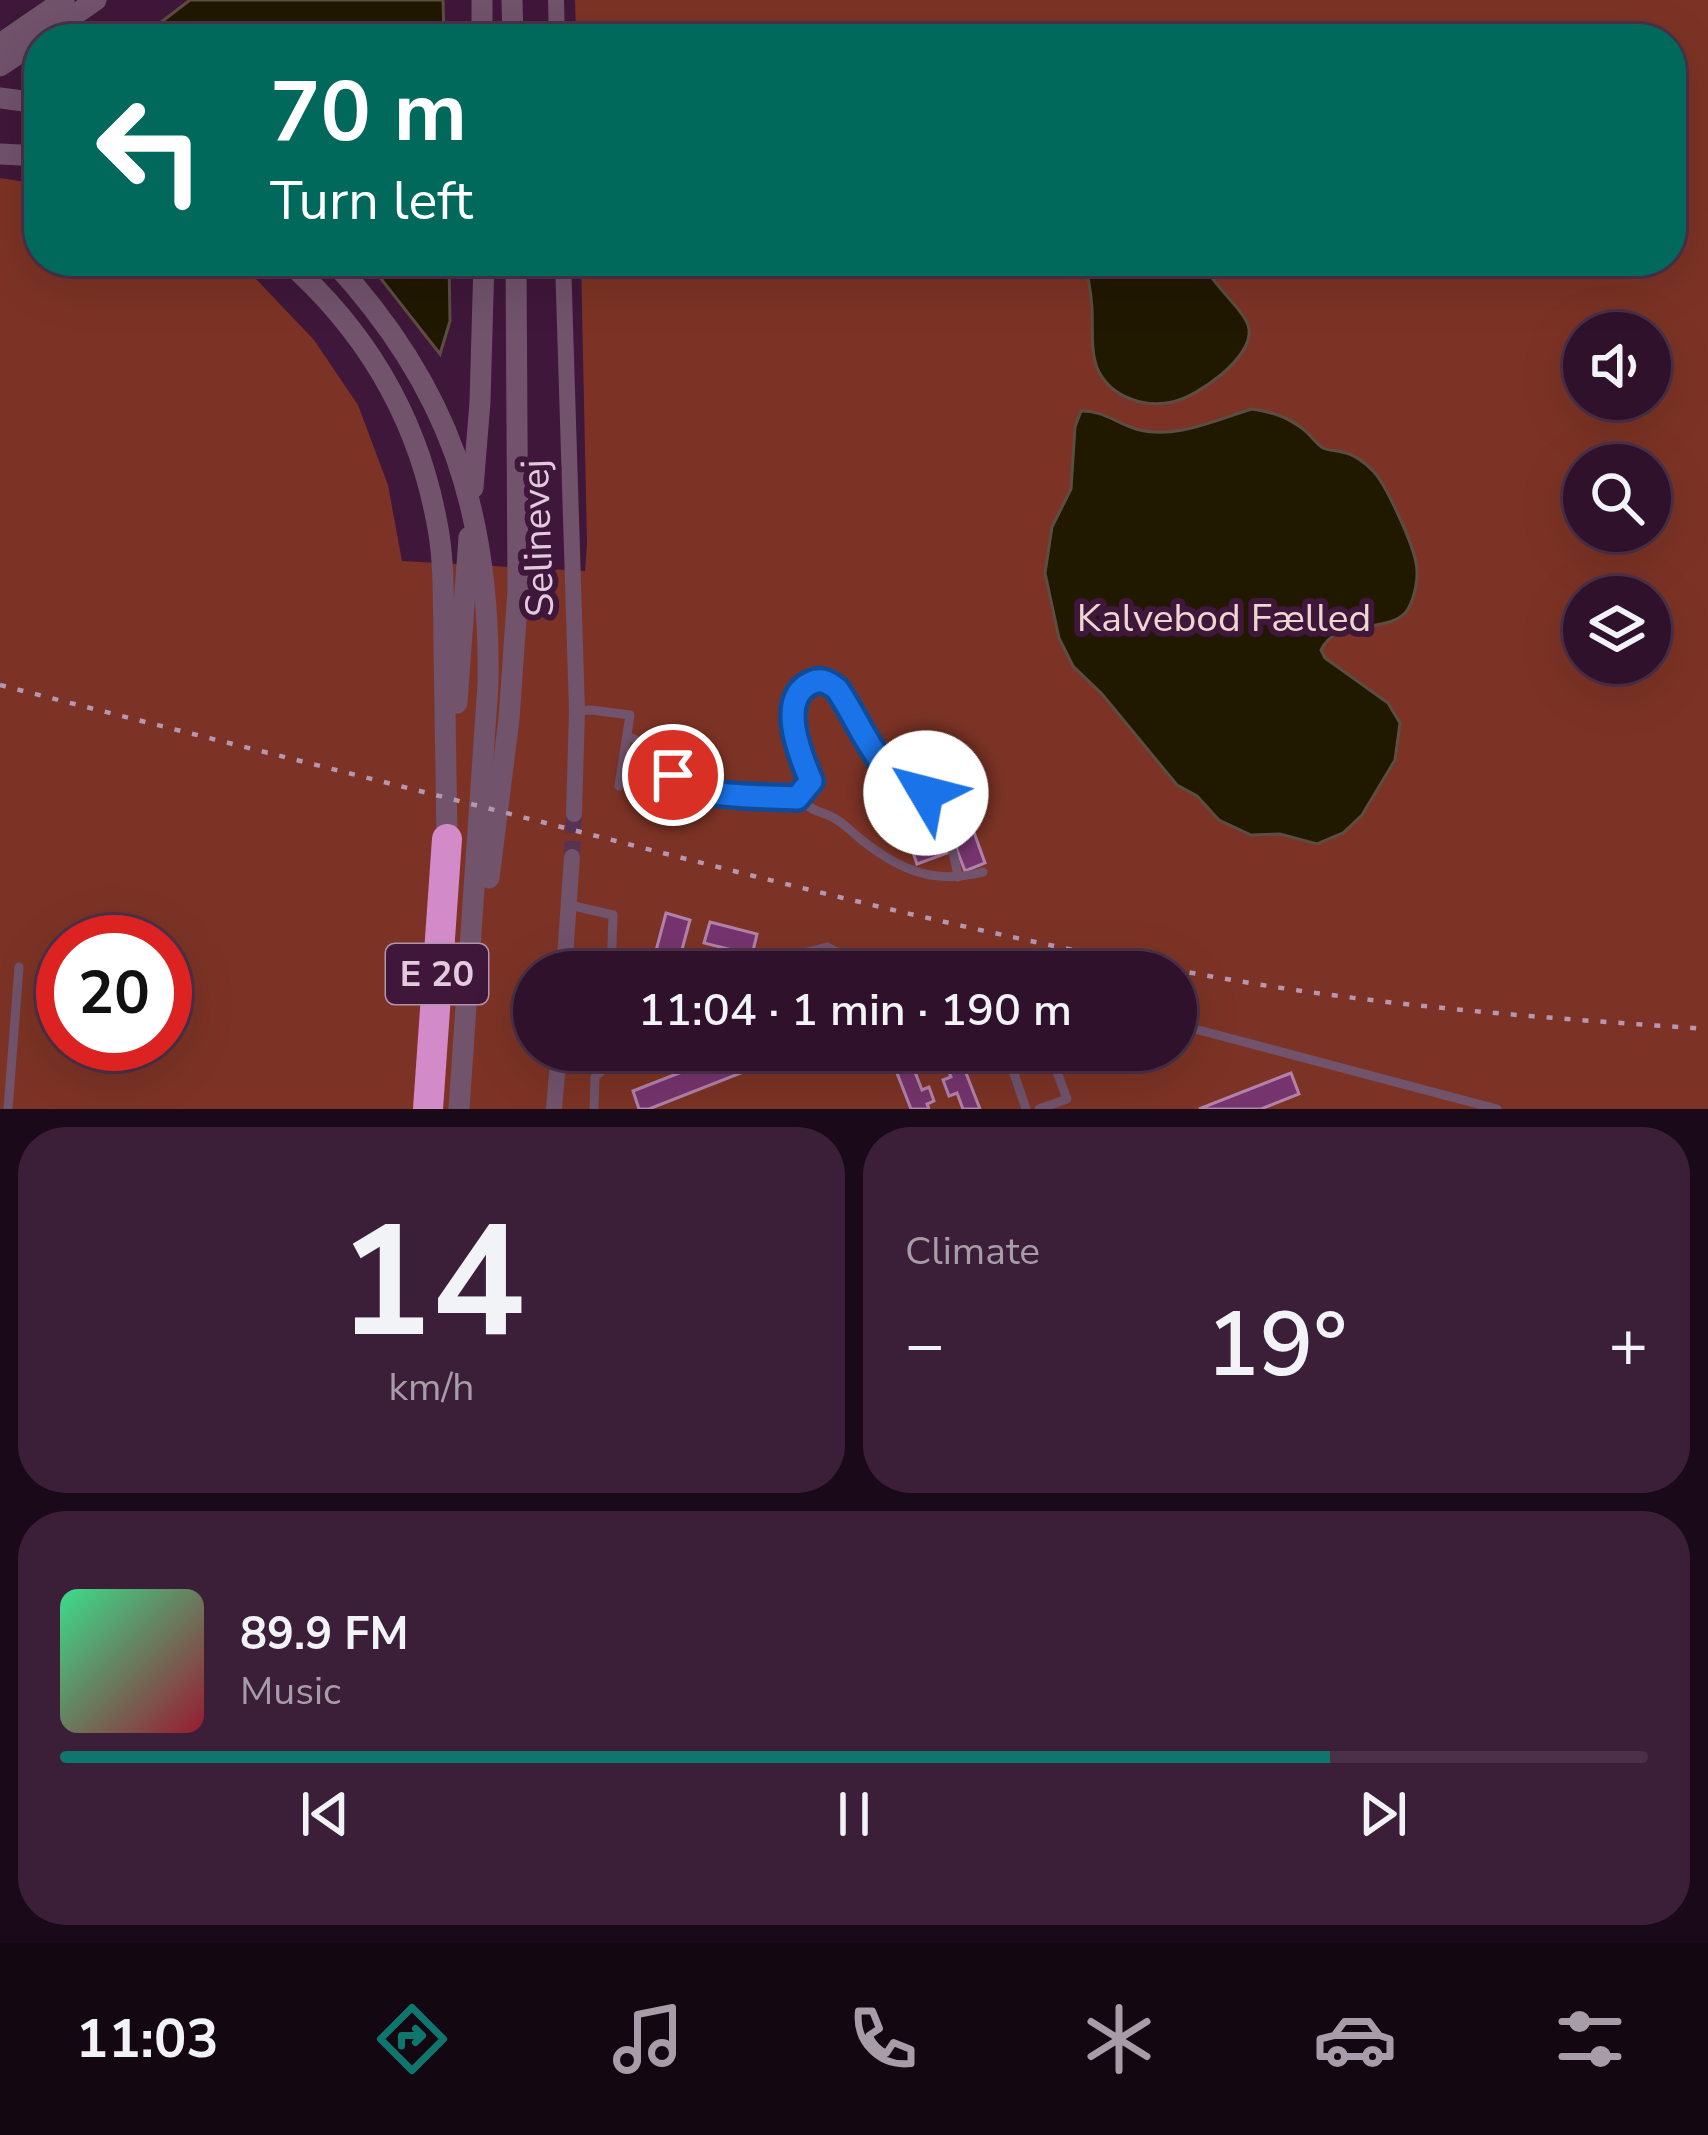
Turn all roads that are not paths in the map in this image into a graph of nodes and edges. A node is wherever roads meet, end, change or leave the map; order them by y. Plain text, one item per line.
1 (64, 0) edge
2 (96, 0) edge
3 (29, 24) edge
4 (62, 24) edge
5 (304, 276) edge
6 (347, 276) edge
7 (484, 276) edge
8 (516, 276) edge
9 (563, 276) edge
10 (472, 506) junction
11 (577, 712) junction
12 (628, 737) junction
13 (619, 786) dead end
14 (797, 798) junction
15 (574, 814) tunnel mouth
16 (447, 838) junction
17 (572, 857) tunnel mouth
18 (983, 872) dead end
19 (958, 877) junction
20 (569, 905) junction
21 (566, 951) edge
22 (612, 951) edge
23 (19, 967) dead end
24 (1197, 1030) edge
25 (557, 1071) edge
26 (601, 1071) edge
27 (1013, 1071) edge
28 (1056, 1071) edge
29 (461, 1075) junction
30 (8, 1109) edge
31 (428, 1109) edge
32 (459, 1109) edge
33 (554, 1109) edge
34 (594, 1109) edge
35 (1026, 1109) edge
36 (1039, 1109) edge
37 (1497, 1109) edge

1 - 3 street
2 - 4 street
5 - 16 street
6 - 10 street
7 - 10 street
8 - 29 street
9 - 11 street, Selinevej
10 - 16 street
10 - 29 street
11 - 12 lane
11 - 15 street, Selinevej
12 - 13 lane
12 - 14 lane
14 - 19 lane
14 - 19 lane
16 - 31 highway, E 20
17 - 20 street
18 - 19 lane
20 - 21 street
20 - 22 lane
23 - 30 lane
24 - 37 lane
25 - 33 street
26 - 34 lane
27 - 35 lane
28 - 36 lane
29 - 32 street

